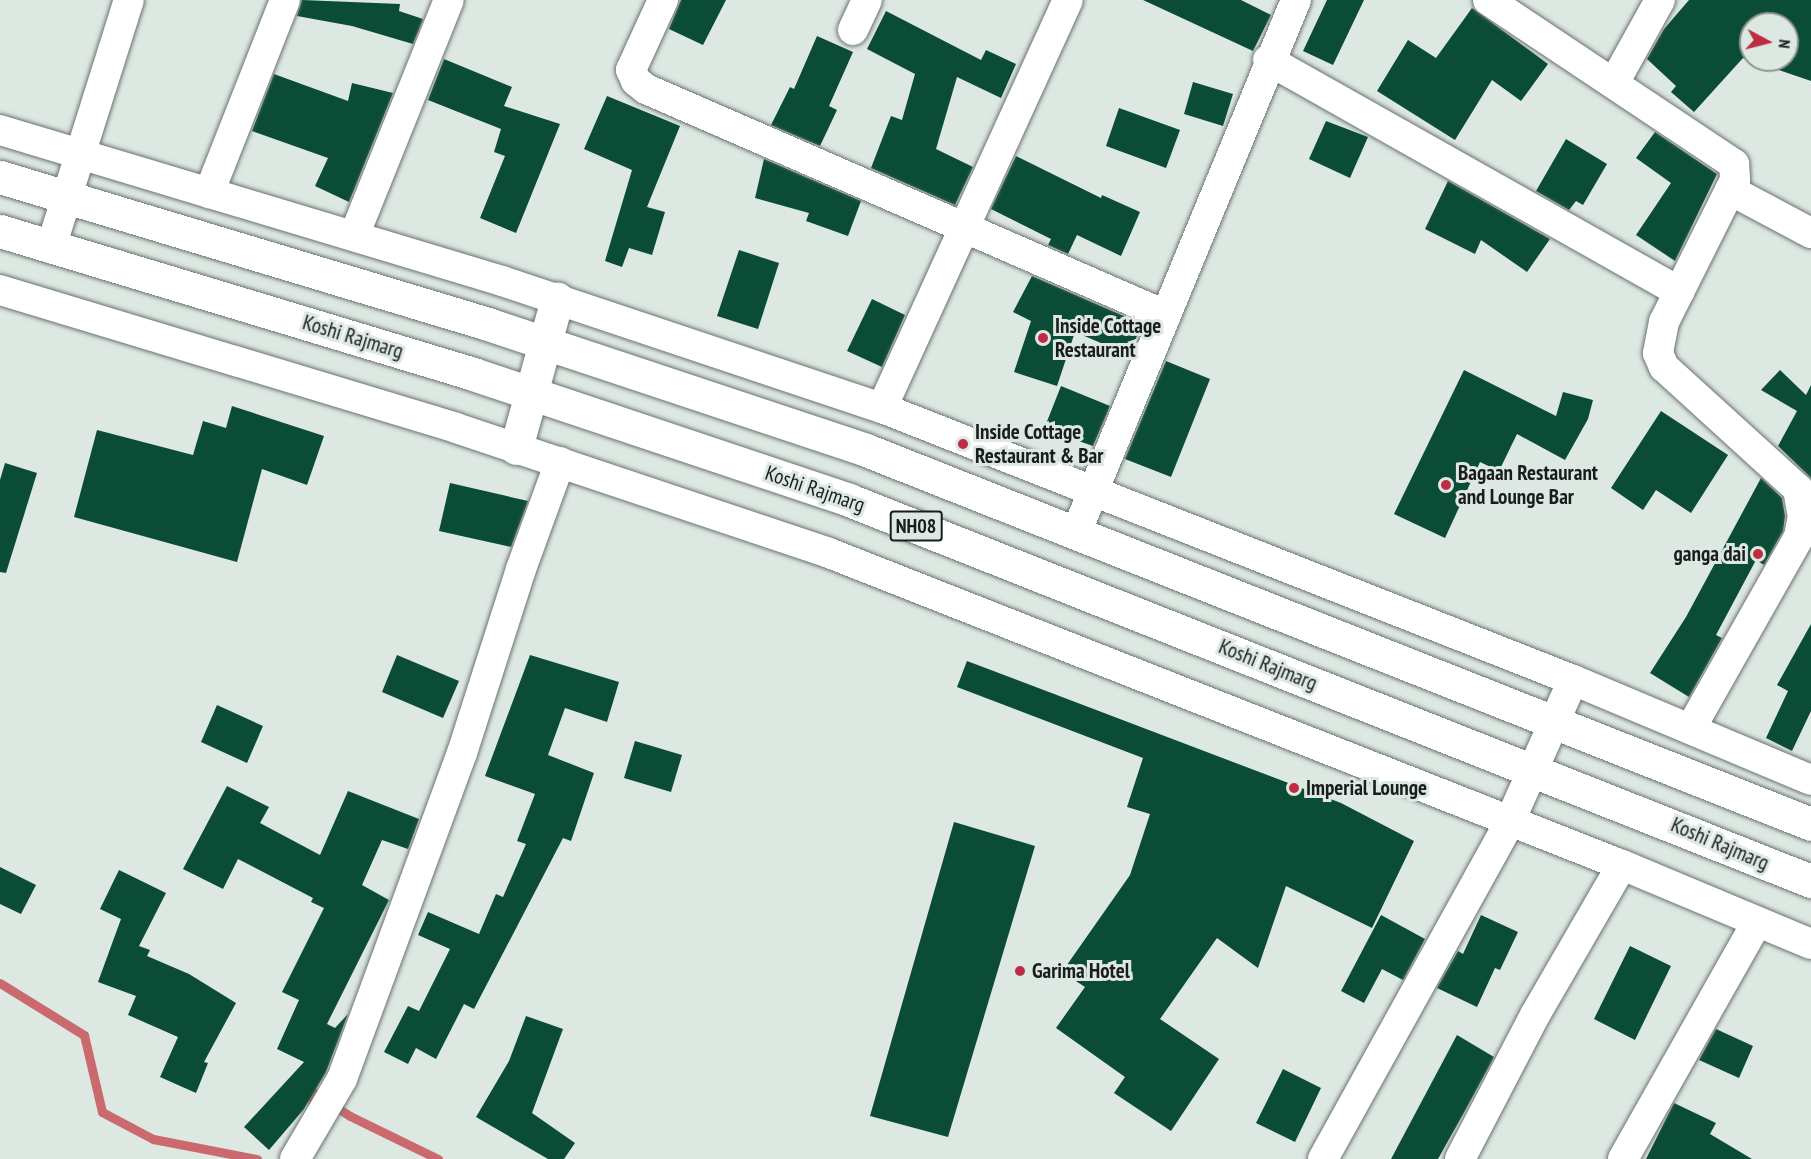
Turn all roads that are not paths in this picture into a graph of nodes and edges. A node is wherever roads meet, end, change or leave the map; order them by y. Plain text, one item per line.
1 (129, 0) edge
2 (285, 0) edge
3 (449, 0) edge
4 (663, 0) edge
5 (867, 0) edge
6 (1068, 0) edge
7 (1296, 0) edge
8 (1488, 0) edge
9 (1660, 0) edge
10 (854, 30) dead end
11 (1268, 60) junction
12 (1614, 83) junction
13 (0, 130) edge
14 (80, 154) junction
15 (0, 177) edge
16 (1730, 190) junction
17 (209, 193) junction
18 (67, 197) junction
19 (964, 229) junction
20 (0, 231) edge
21 (1811, 233) edge
22 (354, 236) junction
23 (51, 247) junction
24 (0, 290) edge
25 (1679, 292) junction
26 (557, 299) junction
27 (1165, 315) junction
28 (545, 343) junction
29 (531, 393) junction
30 (882, 408) junction
31 (516, 448) junction
32 (560, 462) junction
33 (1090, 490) junction
34 (1807, 511) edge
35 (1076, 533) junction
36 (1573, 680) junction
37 (1557, 722) junction
38 (1691, 728) junction
39 (1534, 770) junction
40 (1811, 780) edge
41 (1510, 821) junction
42 (1811, 824) edge
43 (1622, 865) junction
44 (1811, 881) edge
45 (1756, 924) junction
46 (1811, 944) edge
47 (295, 1159) edge
48 (1323, 1159) edge
49 (1460, 1159) edge
50 (1623, 1159) edge

1 - 14 street
2 - 17 street
3 - 22 street
4 - 19 street
5 - 10 street
6 - 19 street
7 - 11 street
8 - 12 street
9 - 12 street
11 - 25 street
11 - 27 street
12 - 16 street
13 - 14 street
14 - 17 street
14 - 18 street
15 - 18 main road, NH08
16 - 21 street
16 - 25 street
17 - 22 street
18 - 23 street
18 - 28 main road, NH08
19 - 27 street
19 - 30 street
20 - 23 main road, Koshi Rajmarg / NH08
22 - 26 street
23 - 29 main road, Koshi Rajmarg / NH08
24 - 31 street
25 - 34 street
26 - 28 main road
26 - 30 street
27 - 33 street
28 - 29 main road
28 - 35 main road, NH08
29 - 31 main road
29 - 39 main road, Koshi Rajmarg / NH08
30 - 33 street
31 - 32 street
32 - 41 street
32 - 47 street
33 - 35 street
33 - 36 street
34 - 38 street
35 - 37 main road, NH08
36 - 37 street
36 - 38 street
37 - 39 street
37 - 42 main road, NH08
38 - 40 street
39 - 41 street
39 - 44 main road, Koshi Rajmarg / NH08
41 - 43 street
41 - 48 street
43 - 45 street
43 - 49 street
45 - 46 street
45 - 50 street

